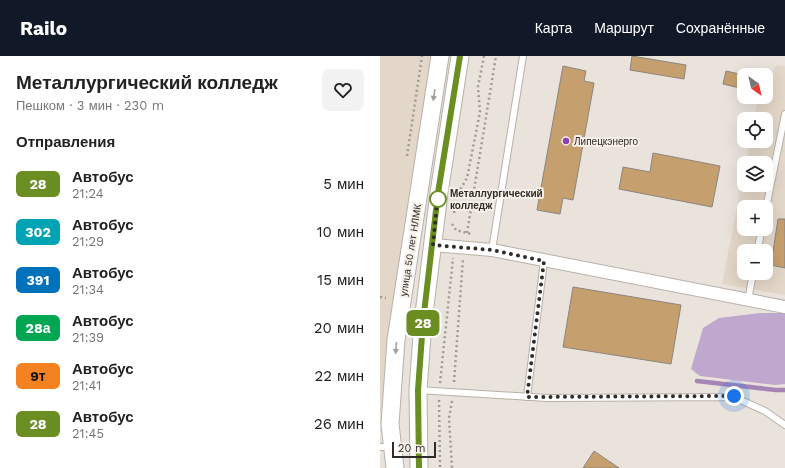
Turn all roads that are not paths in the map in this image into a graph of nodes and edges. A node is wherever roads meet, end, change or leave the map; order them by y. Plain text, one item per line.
1 (440, 56) edge
2 (460, 56) edge
3 (523, 56) edge
4 (785, 114) edge
5 (768, 200) edge
6 (433, 245) junction
7 (493, 245) junction
8 (544, 261) junction
9 (752, 280) edge
10 (748, 301) junction
11 (785, 307) edge
12 (418, 390) junction
13 (527, 397) junction
14 (785, 425) edge
15 (386, 447) edge
16 (394, 468) edge
17 (419, 468) edge

1 -> 15 main road, улица 50 лет НЛМК
2 - 6 main road, улица 50 лет НЛМК
3 - 7 lane
4 - 5 lane
6 - 7 street
6 - 12 main road, улица 50 лет НЛМК
7 - 8 street
8 - 10 street
8 - 13 lane
9 - 10 lane
10 - 11 street
12 - 13 lane
12 - 17 main road, улица 50 лет НЛМК
13 - 14 lane
15 - 16 main road, улица 50 лет НЛМК

